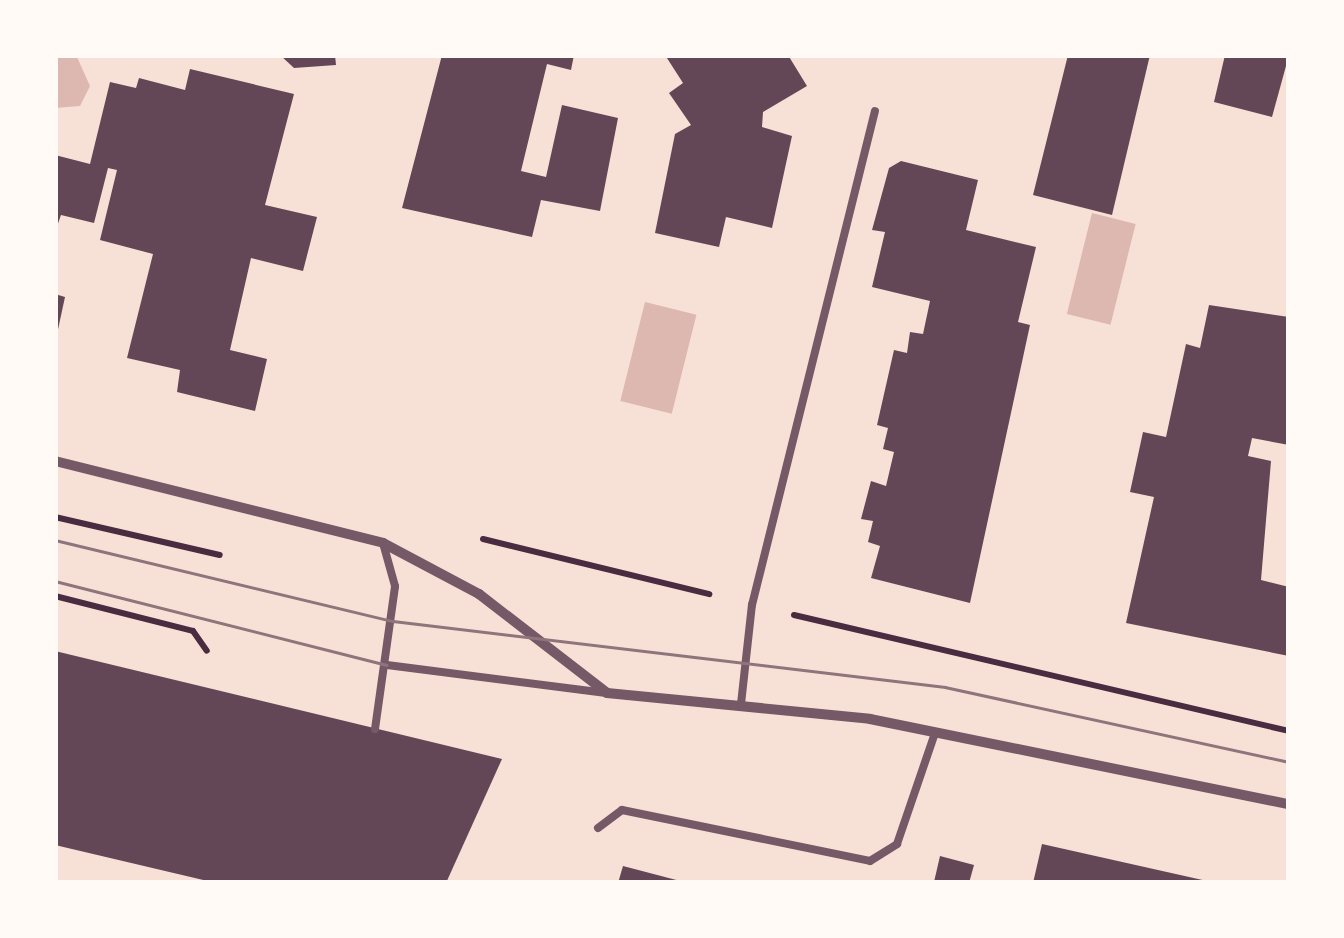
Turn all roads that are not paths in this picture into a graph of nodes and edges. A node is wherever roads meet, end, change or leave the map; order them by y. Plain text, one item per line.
1 (874, 110) dead end
2 (55, 460) edge
3 (383, 544) junction
4 (387, 665) junction
5 (607, 693) junction
6 (741, 704) junction
7 (375, 728) dead end
8 (936, 732) junction
9 (1289, 804) edge
10 (598, 828) dead end

1 - 6 lane
2 - 3 street
3 - 4 lane
3 - 5 street
4 - 5 lane
4 - 7 lane
5 - 6 street
6 - 8 street
8 - 9 street
8 - 10 lane

